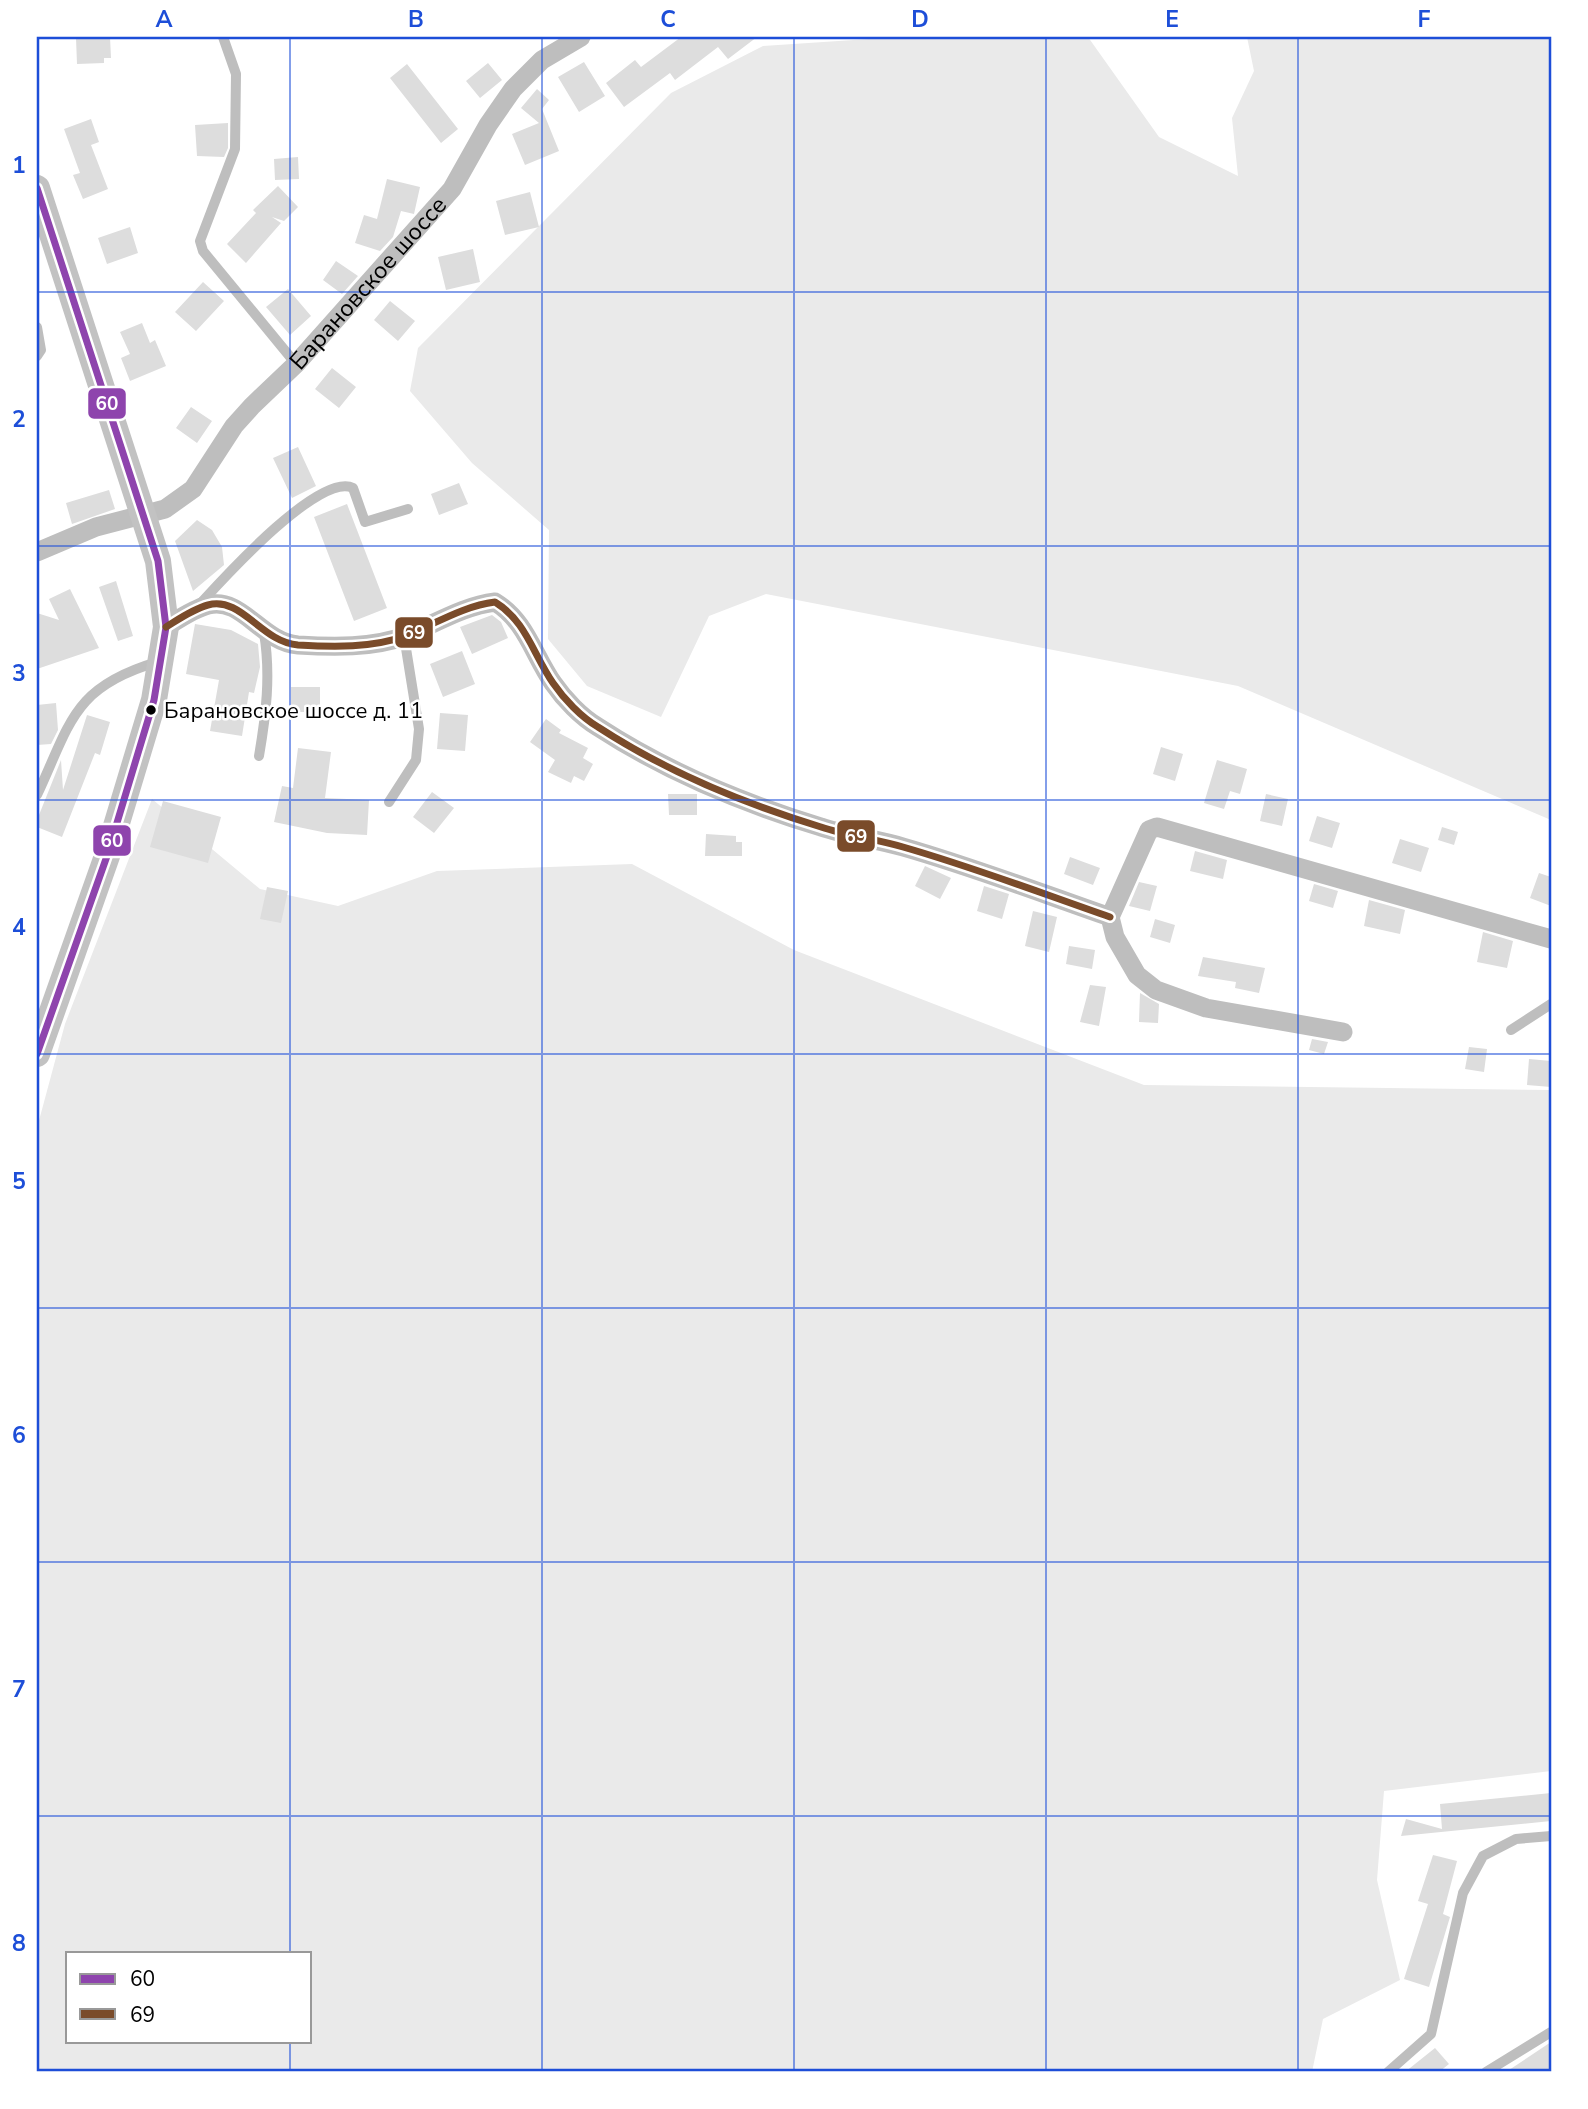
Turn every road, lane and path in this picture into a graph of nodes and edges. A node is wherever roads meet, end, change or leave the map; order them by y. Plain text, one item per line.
1 (223, 37) edge
2 (581, 37) edge
3 (37, 188) edge
4 (37, 327) edge
5 (37, 356) edge
6 (296, 364) junction
7 (408, 509) dead end
8 (142, 515) junction
9 (37, 552) edge
10 (195, 610) junction
11 (166, 627) junction
12 (264, 633) junction
13 (404, 636) junction
14 (161, 661) junction
15 (259, 757) dead end
16 (37, 795) edge
17 (388, 802) dead end
18 (1110, 918) junction
19 (1551, 939) edge
20 (1551, 1004) edge
21 (1511, 1030) dead end
22 (1343, 1032) dead end
23 (37, 1054) edge
24 (1551, 1836) edge
25 (1551, 2032) edge
26 (1388, 2072) edge
27 (1486, 2072) edge

1 - 6 lane
2 - 6 street, Барановское шоссе
3 - 8 main road
4 - 5 lane
6 - 8 street, Барановское шоссе
7 - 10 lane
8 - 9 street, Барановское шоссе
8 - 11 main road
10 - 11 street
10 - 12 street
11 - 14 main road
12 - 13 street
12 - 15 lane
13 - 17 lane
13 - 18 street
14 - 16 lane
14 - 23 main road
18 - 19 street
18 - 22 street
20 - 21 lane
24 - 26 lane
25 - 27 lane

